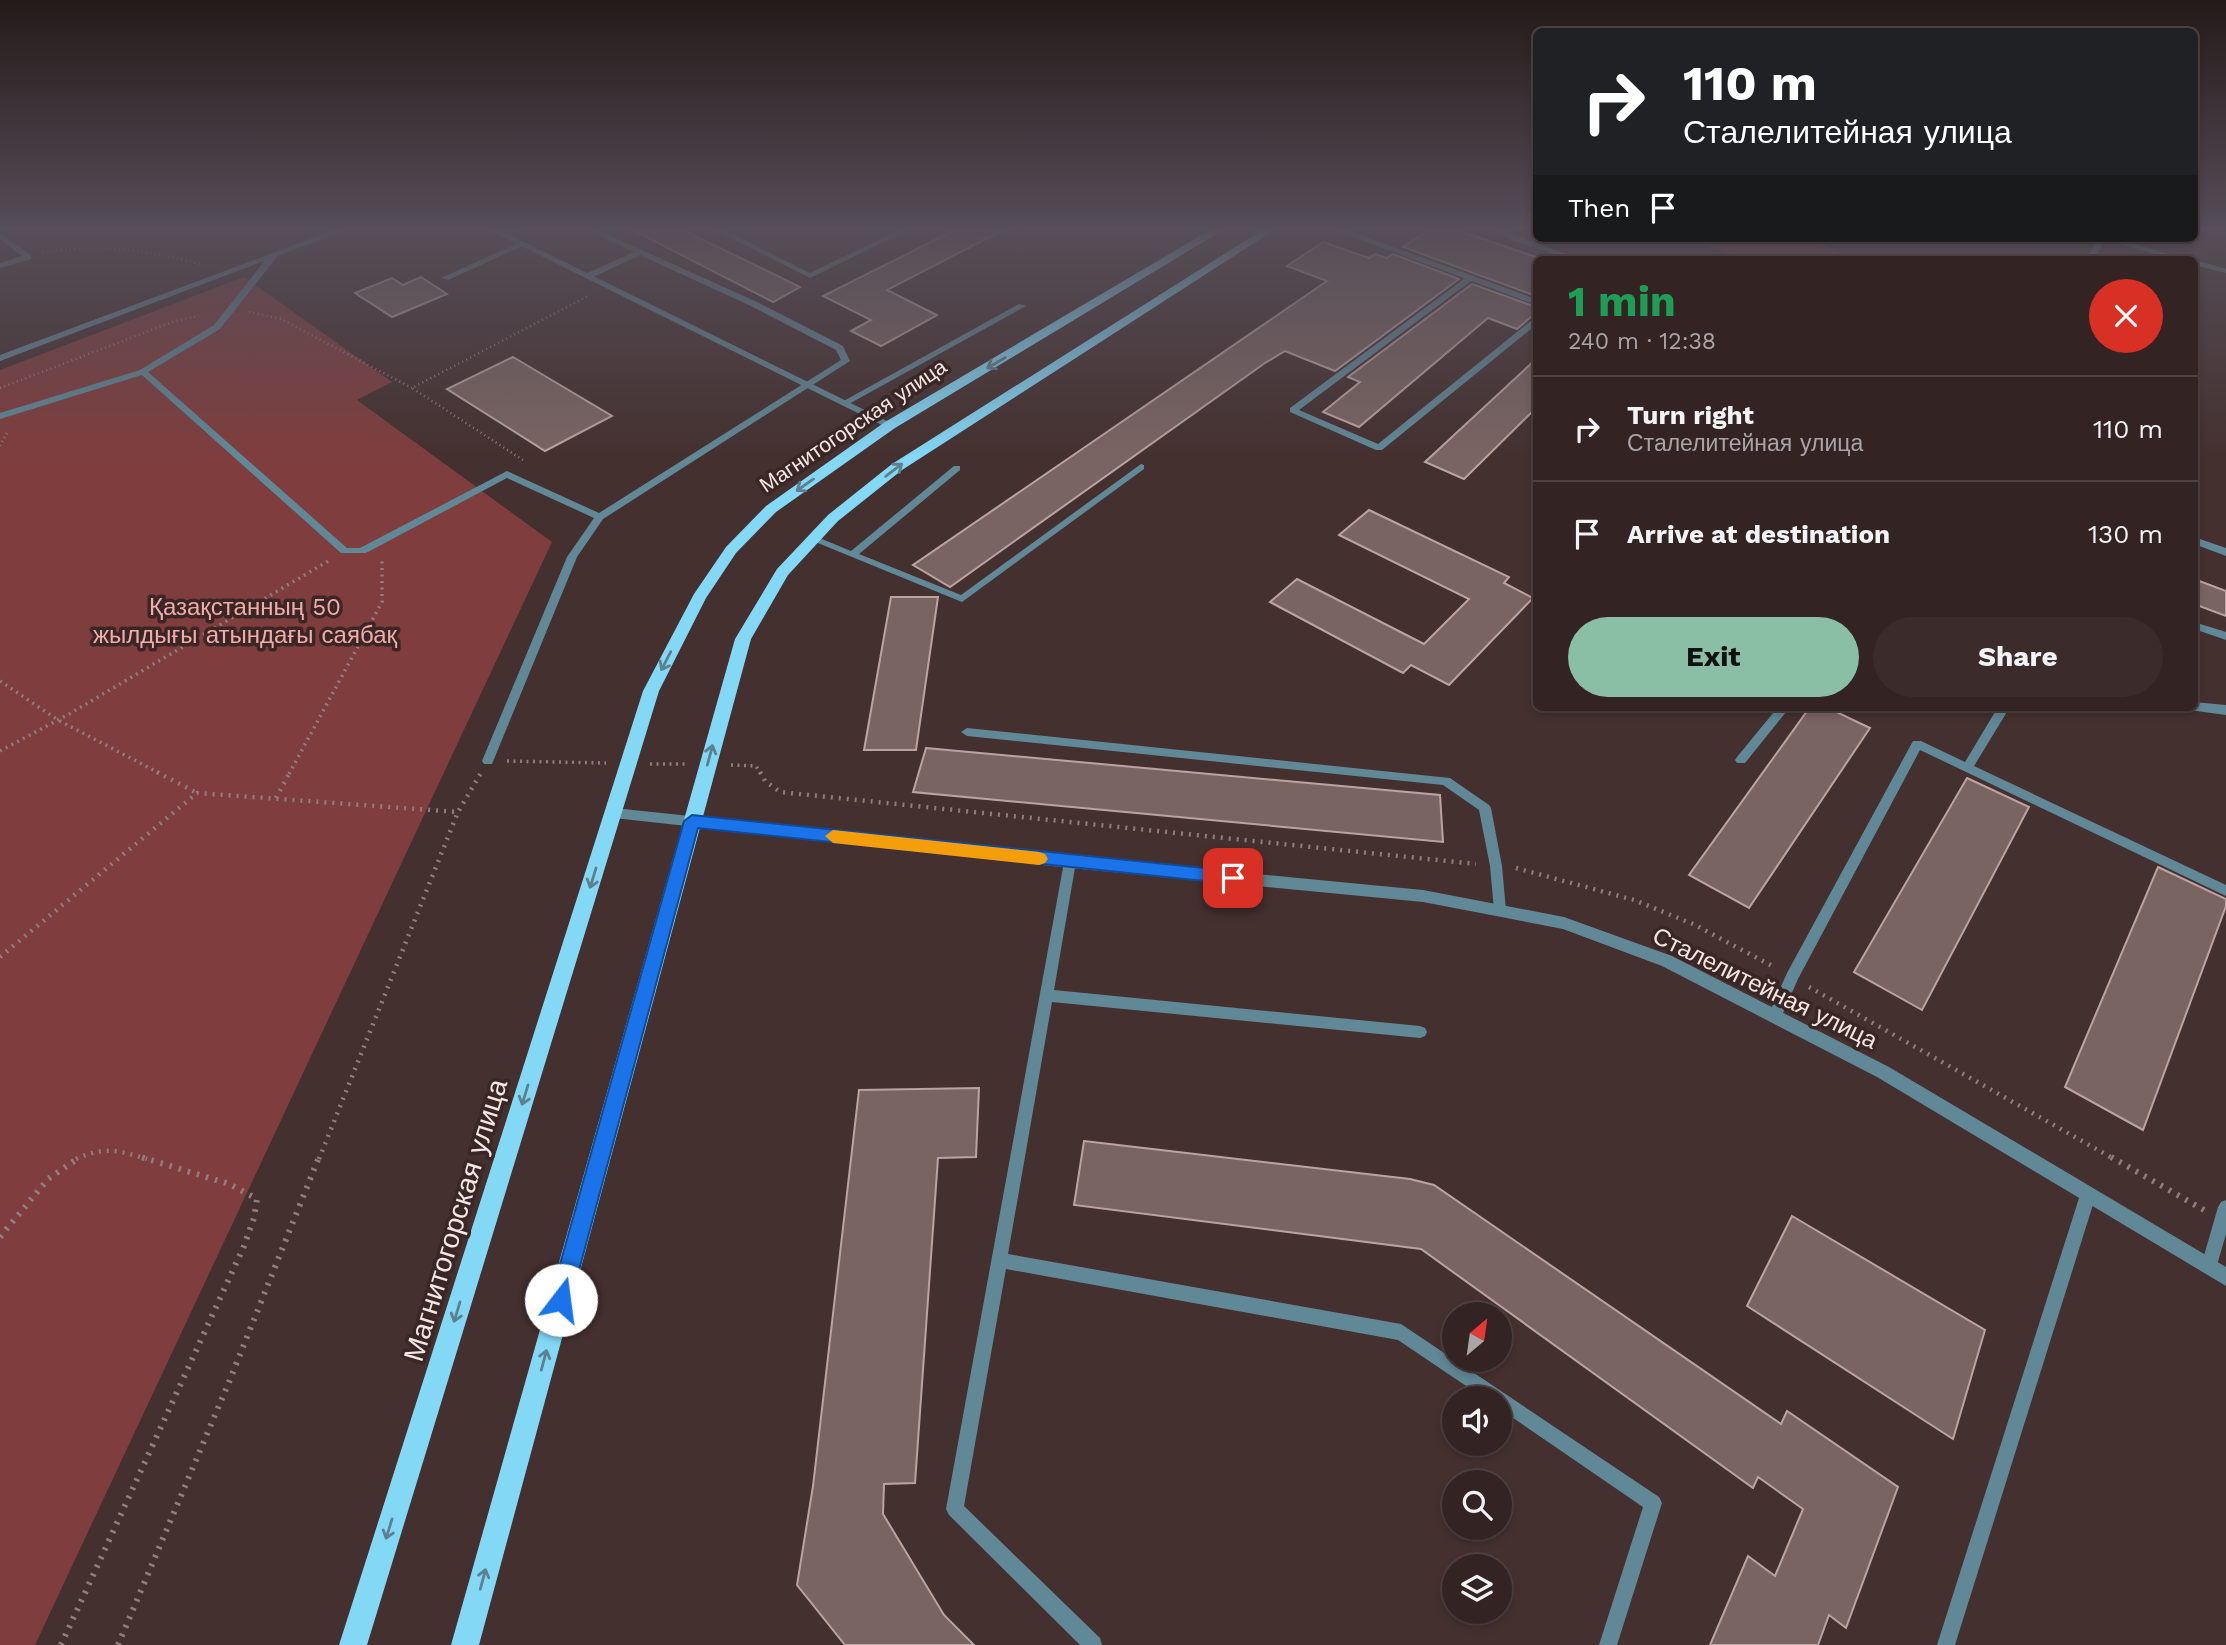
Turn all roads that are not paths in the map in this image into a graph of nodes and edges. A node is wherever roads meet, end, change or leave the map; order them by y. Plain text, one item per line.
1 (145, 304) edge
2 (235, 304) edge
3 (644, 304) edge
4 (753, 304) edge
5 (1094, 304) edge
6 (1153, 304) edge
7 (1437, 304) edge
8 (1023, 306) dead end
9 (1533, 323) edge
10 (0, 358) edge
11 (143, 372) junction
12 (809, 386) junction
13 (844, 403) junction
14 (0, 416) edge
15 (891, 425) junction
16 (1141, 467) dead end
17 (957, 468) dead end
18 (600, 517) junction
19 (813, 539) junction
20 (2198, 542) edge
21 (2226, 552) edge
22 (852, 555) junction
23 (2198, 626) edge
24 (2226, 636) edge
25 (2198, 707) edge
26 (2226, 710) edge
27 (1781, 711) edge
28 (2001, 711) edge
29 (967, 732) dead end
30 (1741, 760) dead end
31 (488, 761) road end
32 (1967, 768) junction
33 (614, 813) junction
34 (692, 821) junction
35 (1070, 862) junction
36 (2226, 891) edge
37 (1500, 911) junction
38 (1046, 995) junction
39 (1775, 1016) junction
40 (1420, 1032) dead end
41 (2088, 1195) junction
42 (2226, 1208) edge
43 (999, 1260) junction
44 (2208, 1266) junction
45 (2226, 1277) edge
46 (1480, 1386) edge
47 (1512, 1408) edge
48 (353, 1645) edge
49 (465, 1645) edge
50 (1093, 1645) edge
51 (1608, 1645) edge
52 (1946, 1645) edge

1 - 10 street
2 - 11 lane
3 - 12 street
4 - 12 lane
5 -> 15 main road, Магнитогорская улица
19 -> 6 main road
7 - 9 lane
8 - 13 lane
11 - 14 lane
11 - 18 lane
12 - 13 street
12 - 18 lane
13 - 15 street
15 -> 33 main road, Магнитогорская улица
16 - 22 lane
17 - 22 lane
18 - 31 lane
19 - 22 lane
34 -> 19 main road
20 - 21 street
23 - 24 lane
25 - 26 street
27 - 30 lane
28 - 32 lane
29 - 37 lane
32 - 36 lane
32 - 39 lane
33 - 34 street
33 -> 48 main road, Магнитогорская улица
34 - 35 street, Сталелитейная улица
49 -> 34 main road
35 - 37 street, Сталелитейная улица
35 - 38 lane
37 - 39 street, Сталелитейная улица
38 - 40 lane
38 - 43 lane
39 - 41 street, Сталелитейная улица
41 - 44 street, Сталелитейная улица
41 - 52 lane
42 - 44 lane
43 - 46 lane
43 - 50 lane
44 - 45 street, Сталелитейная улица
47 - 51 lane

